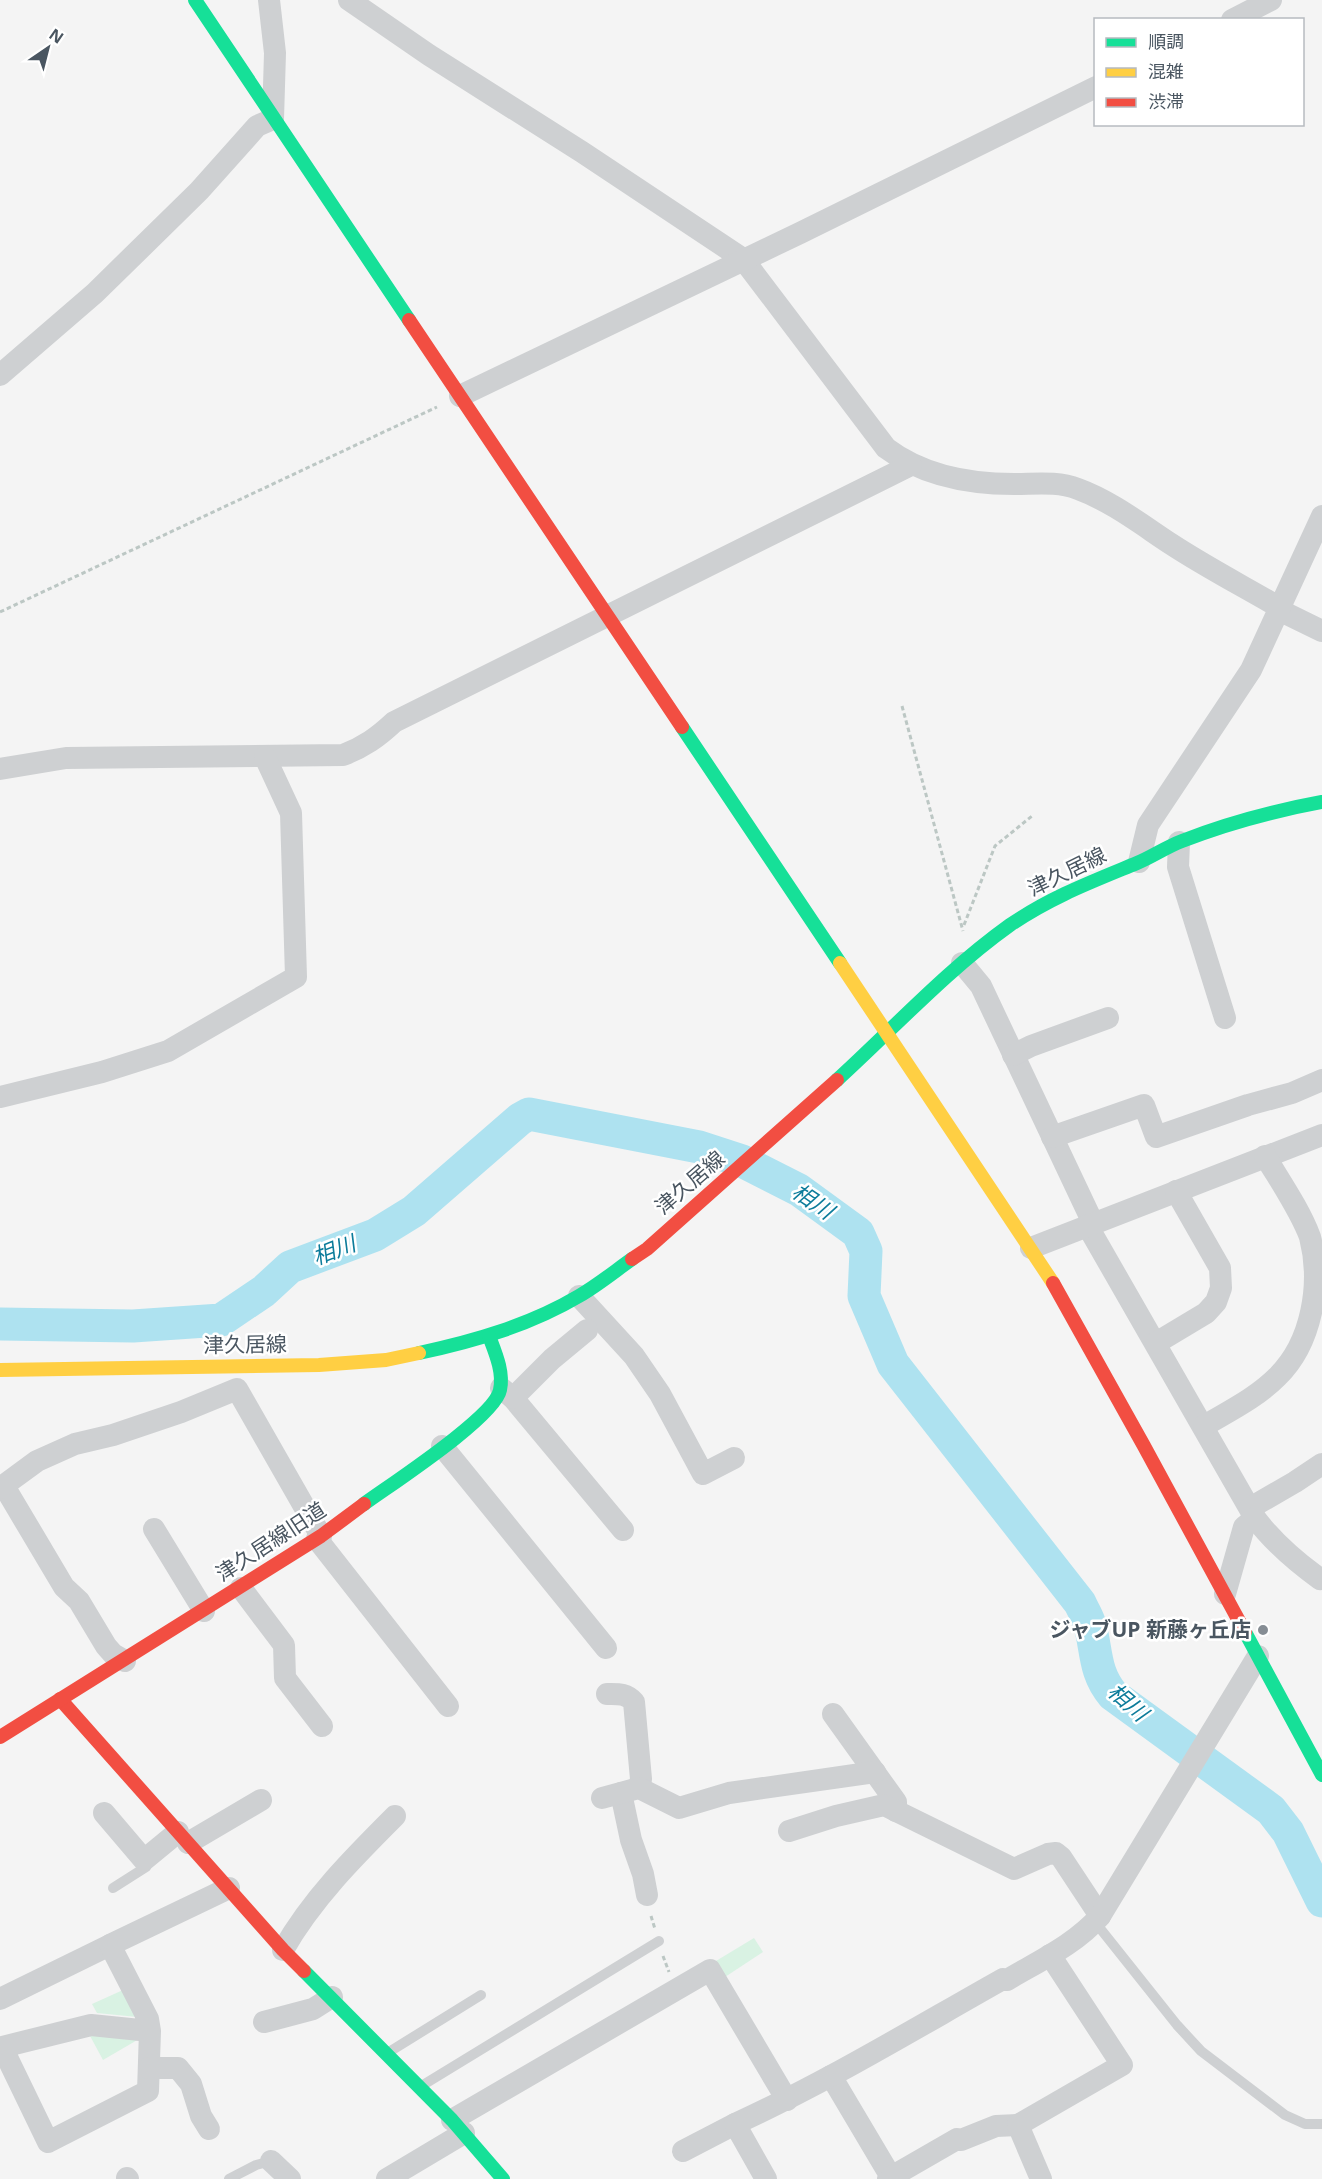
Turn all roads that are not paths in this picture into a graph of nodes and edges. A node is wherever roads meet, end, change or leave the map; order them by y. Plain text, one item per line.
1 (195, 0) edge
2 (269, 0) edge
3 (349, 0) edge
4 (1271, 0) edge
5 (1236, 18) edge
6 (1094, 87) edge
7 (273, 119) junction
8 (743, 259) junction
9 (0, 375) edge
10 (460, 396) junction
11 (911, 465) junction
12 (1322, 516) edge
13 (1280, 608) junction
14 (606, 616) junction
15 (1322, 631) edge
16 (265, 757) junction
17 (0, 768) edge
18 (1322, 802) edge
19 (1179, 842) junction
20 (1139, 862) junction
21 (962, 963) junction
22 (1108, 1018) dead end
23 (1225, 1018) dead end
24 (887, 1035) junction
25 (1013, 1055) junction
26 (1322, 1080) edge
27 (0, 1097) edge
28 (1322, 1135) edge
29 (1052, 1137) junction
30 (1265, 1156) junction
31 (1176, 1191) junction
32 (1090, 1224) junction
33 (1031, 1248) junction
34 (579, 1296) junction
35 (587, 1330) dead end
36 (489, 1336) junction
37 (1156, 1343) junction
38 (238, 1366) junction
39 (0, 1370) edge
40 (237, 1389) junction
41 (507, 1393) junction
42 (1204, 1426) junction
43 (442, 1446) junction
44 (734, 1458) dead end
45 (1322, 1464) edge
46 (2, 1487) edge
47 (1252, 1513) junction
48 (154, 1529) dead end
49 (624, 1530) dead end
50 (319, 1538) junction
51 (1321, 1579) edge
52 (241, 1588) junction
53 (1225, 1594) junction
54 (204, 1611) junction
55 (606, 1648) dead end
56 (1258, 1656) junction
57 (125, 1661) junction
58 (607, 1694) dead end
59 (60, 1699) junction
60 (448, 1706) dead end
61 (833, 1714) dead end
62 (322, 1726) dead end
63 (0, 1737) edge
64 (875, 1772) junction
65 (1322, 1775) edge
66 (621, 1793) junction
67 (261, 1800) dead end
68 (896, 1811) junction
69 (104, 1813) dead end
70 (395, 1816) dead end
71 (789, 1831) dead end
72 (183, 1838) junction
73 (144, 1860) junction
74 (114, 1888) dead end
75 (229, 1888) junction
76 (647, 1895) dead end
77 (1098, 1919) junction
78 (659, 1941) dead end
79 (110, 1945) junction
80 (284, 1950) junction
81 (1050, 1955) junction
82 (481, 1995) dead end
83 (332, 1997) junction
84 (0, 1999) edge
85 (264, 2022) dead end
86 (150, 2031) junction
87 (387, 2053) junction
88 (149, 2068) junction
89 (831, 2076) junction
90 (420, 2087) junction
91 (787, 2100) junction
92 (735, 2124) junction
93 (1322, 2124) edge
94 (1018, 2125) junction
95 (458, 2126) junction
96 (209, 2128) dead end
97 (683, 2151) dead end
98 (271, 2161) joint
99 (890, 2178) edge
100 (229, 2179) edge
101 (290, 2179) edge
102 (387, 2179) edge
103 (502, 2179) edge
104 (766, 2179) edge
105 (1041, 2179) edge

1 - 7 street
2 - 7 street
3 - 8 street
4 - 5 street
6 - 8 street
7 - 9 street
7 - 10 street
8 - 10 street
8 - 11 street
10 - 14 street
11 - 13 street
11 - 14 street
12 - 13 street
13 - 15 street
13 - 20 street
14 - 16 street
14 - 24 street
16 - 17 street
16 - 27 street
18 - 19 street, 津久居線
19 - 20 street, 津久居線
19 - 23 street
20 - 21 street, 津久居線
21 - 24 street, 津久居線
21 - 25 street
22 - 25 street
24 - 33 street
24 - 34 street, 津久居線
25 - 29 street
26 - 29 street
28 - 30 street
29 - 32 street
30 - 31 street
30 - 42 street
31 - 32 street
31 - 37 street
32 - 33 street
32 - 37 street
33 - 53 street
34 - 36 street, 津久居線
34 - 44 street
35 - 41 street
36 - 38 street, 津久居線
36 - 41 street
37 - 42 street
38 - 39 street, 津久居線
38 - 40 street
40 - 46 street
40 - 50 street
41 - 43 street, 津久居線旧道
41 - 49 street
42 - 47 street
43 - 50 street, 津久居線旧道
43 - 55 street
45 - 47 street
46 - 57 street
47 - 51 street
47 - 53 street
48 - 54 street
50 - 52 street, 津久居線旧道
50 - 60 street
52 - 54 street, 津久居線旧道
52 - 62 street
53 - 56 street
54 - 57 street, 津久居線旧道
56 - 65 street
56 - 77 street
57 - 59 street, 津久居線旧道
58 - 66 street
59 - 63 street, 津久居線旧道
59 - 72 street
61 - 64 street
64 - 66 street
64 - 68 street
66 - 76 street
67 - 72 street
68 - 71 street
68 - 77 street
69 - 73 street
70 - 80 street
72 - 73 street
72 - 75 street
73 - 74 lane
75 - 79 street
75 - 80 street
77 - 81 street
77 - 93 lane
78 - 90 lane
79 - 84 street
79 - 86 street
80 - 83 street
81 - 89 street
81 - 94 street
82 - 87 lane
83 - 85 street
83 - 87 street
86 - 88 street
86 - 88 street
87 - 90 street
88 - 96 street
89 - 91 street
89 - 99 street
90 - 95 street
91 - 92 street
91 - 95 street
92 - 97 street
92 - 104 street
94 - 99 street
94 - 105 street
95 - 102 street
95 - 103 street
98 - 100 lane
98 - 101 street

